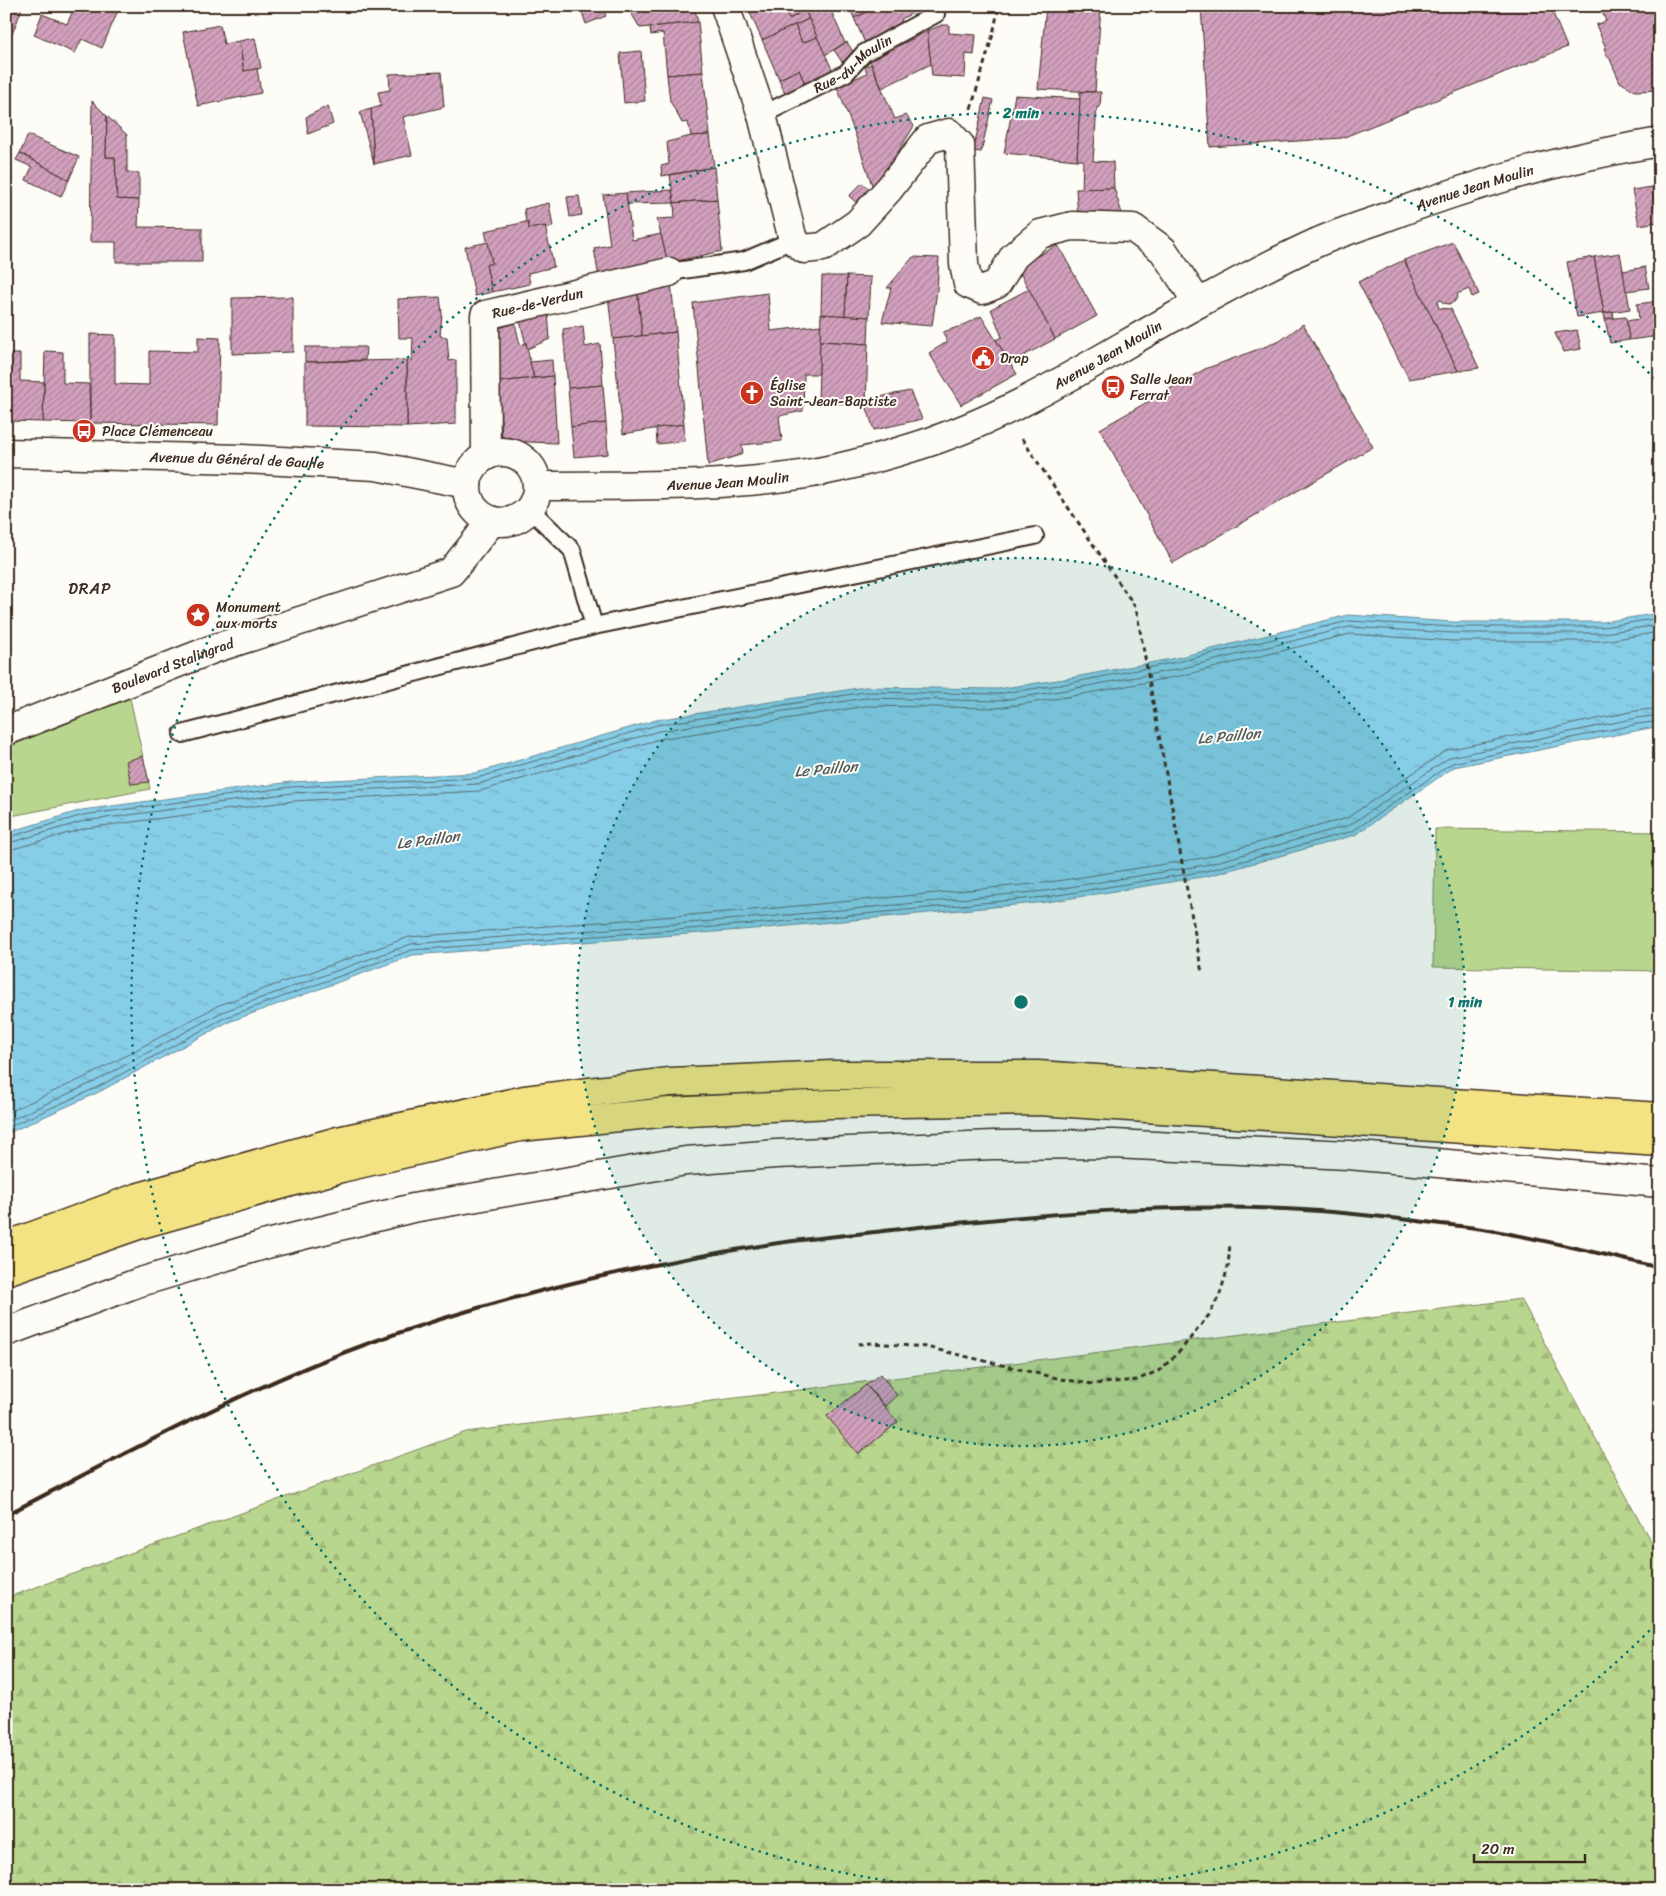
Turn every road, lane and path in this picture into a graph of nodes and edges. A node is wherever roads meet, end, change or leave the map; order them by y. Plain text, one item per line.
1 (725, 6) edge
2 (936, 6) edge
3 (999, 6) edge
4 (762, 115) junction
5 (1660, 142) edge
6 (960, 145) junction
7 (792, 240) junction
8 (669, 272) joint
9 (1198, 303) junction
10 (1003, 412) junction
11 (6, 453) edge
12 (486, 456) junction
13 (467, 484) junction
14 (534, 497) junction
15 (492, 521) junction
16 (1035, 536) dead end
17 (594, 626) junction
18 (6, 731) edge
19 (182, 734) dead end
20 (1202, 973) dead end
21 (1660, 1117) edge
22 (1660, 1142) edge
23 (1660, 1182) edge
24 (1230, 1243) dead end
25 (6, 1246) edge
26 (6, 1271) edge
27 (6, 1332) edge
28 (858, 1344) dead end

1 - 4 street
2 - 4 lane, Rue-du-Moulin
3 - 6 path
4 - 7 street
5 - 9 street, Avenue Jean Moulin
6 - 7 street
6 - 9 street
7 - 8 lane
8 - 12 street, Rue-de-Verdun
9 - 10 street, Avenue Jean Moulin
10 - 14 street, Avenue Jean Moulin
10 - 20 path
11 - 13 street, Avenue du Général de Gaulle
12 - 13 street
12 - 14 street
13 - 15 street
14 - 15 street
14 - 17 lane
15 - 18 street, Boulevard Stalingrad
16 - 17 lane
17 - 19 lane
21 - 25 main road
22 - 26 main road
23 - 27 street
24 - 28 path

